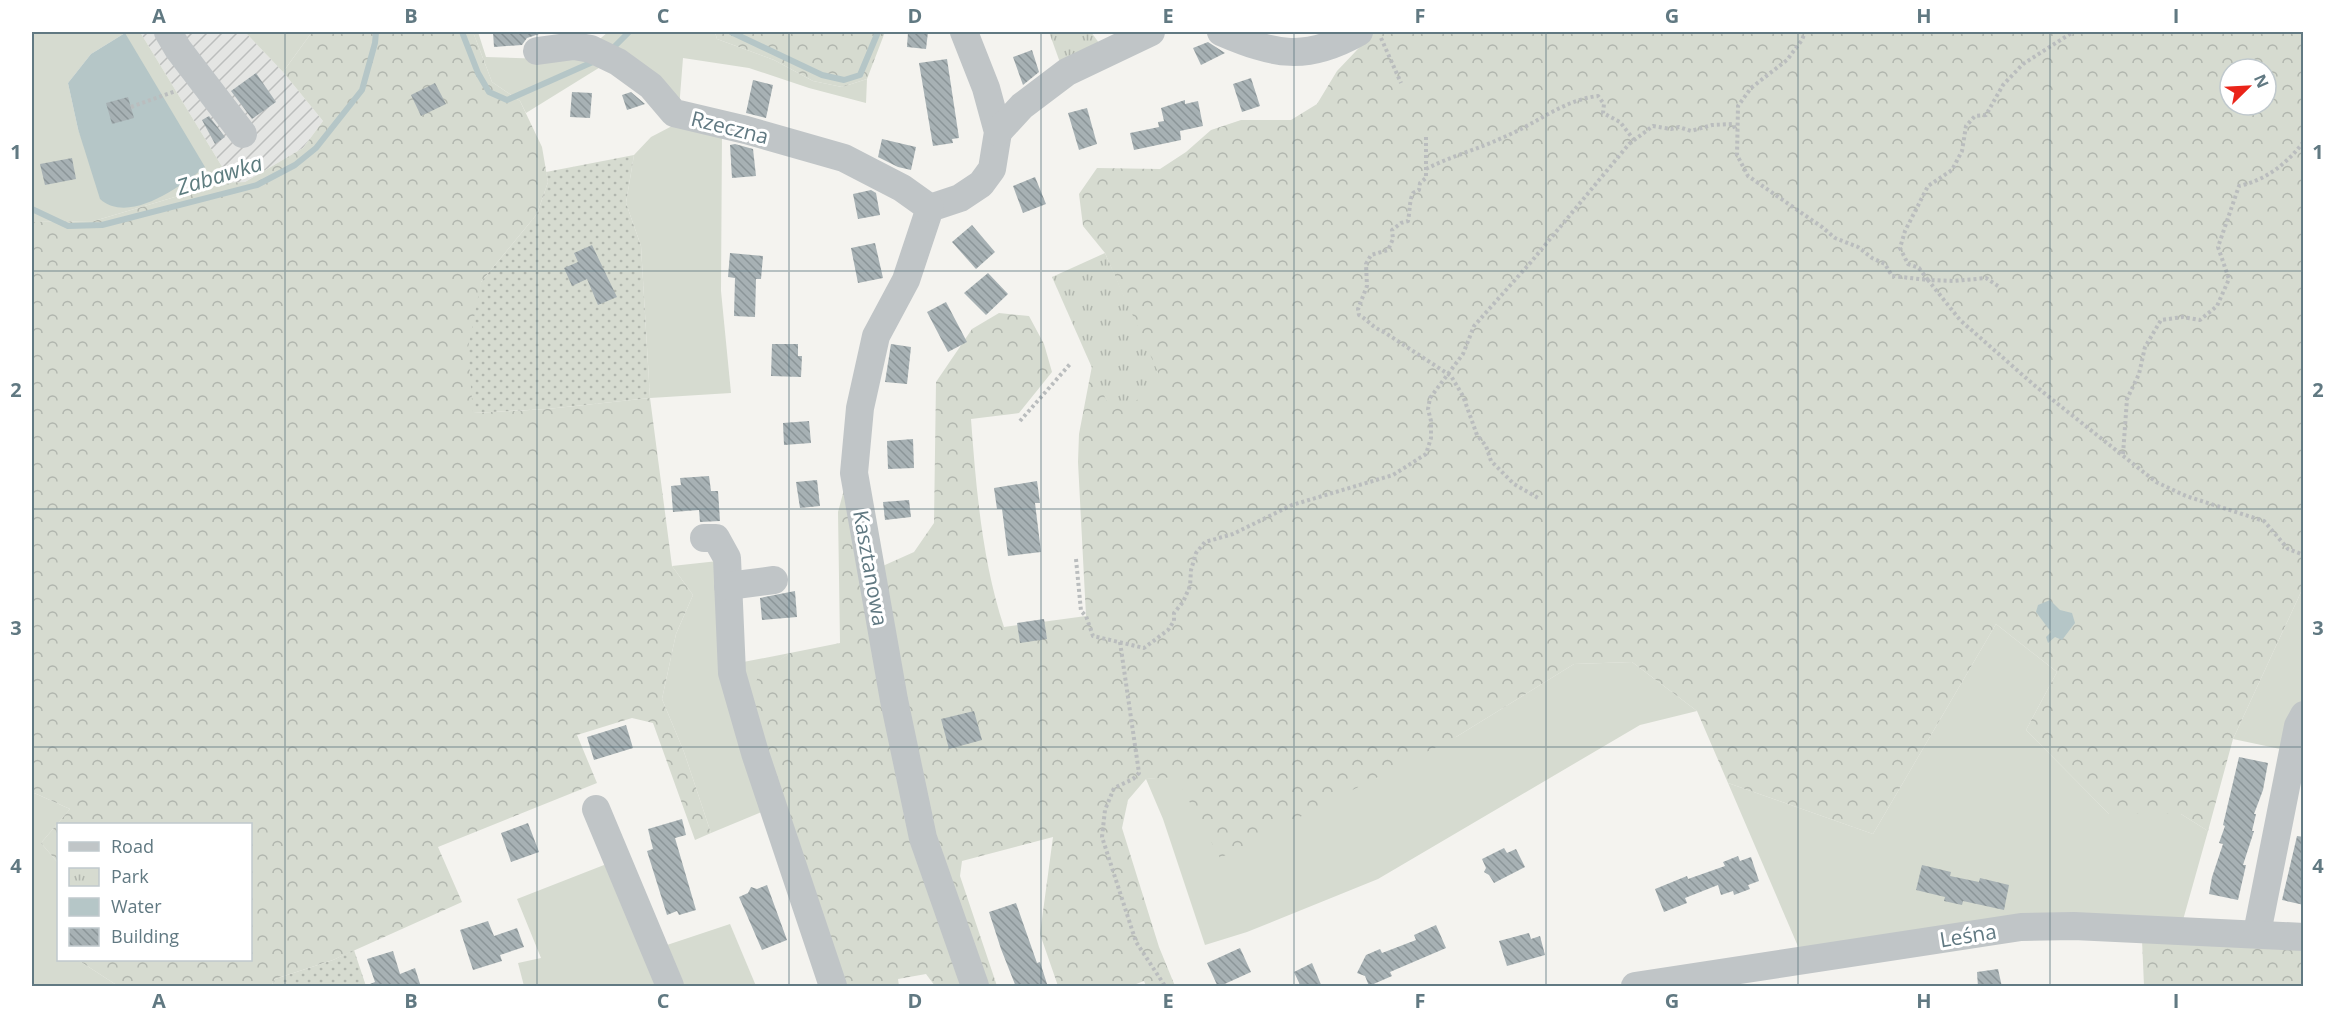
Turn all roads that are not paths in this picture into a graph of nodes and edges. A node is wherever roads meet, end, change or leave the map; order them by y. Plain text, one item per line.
1 (168, 32) edge
2 (964, 32) edge
3 (1150, 32) edge
4 (1221, 32) edge
5 (1359, 32) edge
6 (537, 51) dead end
7 (998, 132) junction
8 (243, 134) dead end
9 (930, 208) junction
10 (704, 538) dead end
11 (774, 580) dead end
12 (728, 586) junction
13 (2301, 721) edge
14 (596, 809) dead end
15 (2257, 933) junction
16 (2304, 937) edge
17 (670, 987) edge
18 (833, 987) edge
19 (975, 987) edge
20 (1635, 987) edge

1 - 8 street
2 - 7 street
3 - 7 street
4 - 5 street
6 - 9 street, Rzeczna
7 - 9 street
9 - 19 street, Kasztanowa
10 - 12 street
11 - 12 street
12 - 18 street
13 - 15 street
14 - 17 street
15 - 16 street, Leśna
15 - 20 street, Leśna

